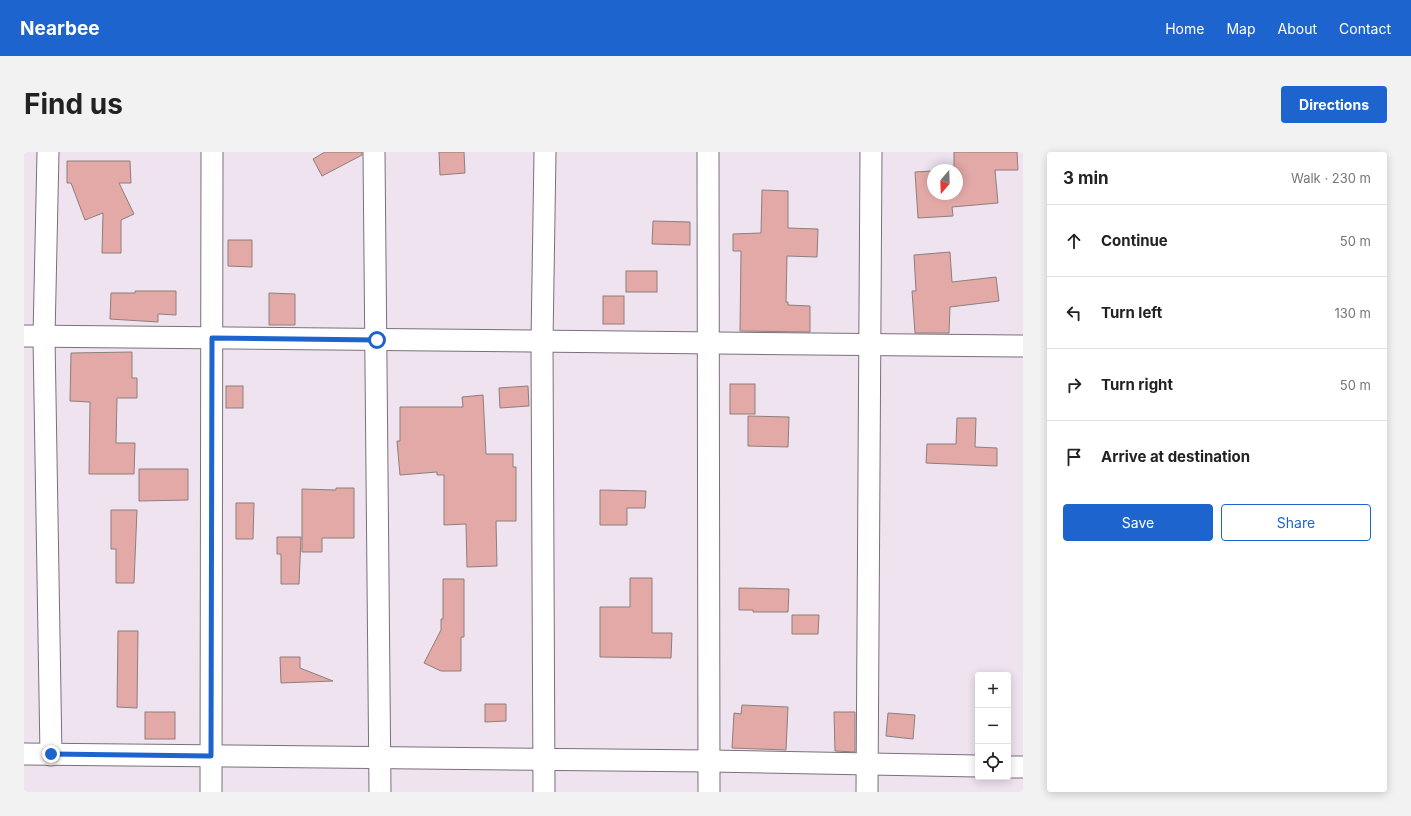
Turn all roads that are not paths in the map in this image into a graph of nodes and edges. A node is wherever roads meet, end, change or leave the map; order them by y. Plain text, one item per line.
1 (48, 152) edge
2 (212, 152) edge
3 (374, 152) edge
4 (545, 152) edge
5 (708, 152) edge
6 (871, 152) edge
7 (34, 336) edge
8 (212, 338) junction
9 (377, 340) junction
10 (542, 342) junction
11 (709, 343) junction
12 (869, 345) junction
13 (1023, 346) edge
14 (24, 754) edge
15 (51, 754) junction
16 (211, 756) junction
17 (381, 758) junction
18 (544, 759) junction
19 (710, 761) junction
20 (868, 764) junction
21 (975, 766) edge
22 (1011, 767) edge
23 (1023, 767) edge
24 (211, 792) edge
25 (380, 792) edge
26 (544, 792) edge
27 (709, 792) edge
28 (867, 792) edge

1 - 7 street
2 - 8 street
3 - 9 street
4 - 10 street
5 - 11 street
6 - 12 street
7 - 8 street
7 - 15 street
8 - 9 street
8 - 16 street
9 - 10 street
9 - 17 street
10 - 11 street
10 - 18 street
11 - 12 street
11 - 19 street
12 - 13 street
12 - 20 street
14 - 15 street
15 - 16 street
16 - 17 street
16 - 24 street
17 - 18 street
17 - 25 street
18 - 19 street
18 - 26 street
19 - 20 street
19 - 27 street
20 - 21 street
20 - 28 street
22 - 23 street

